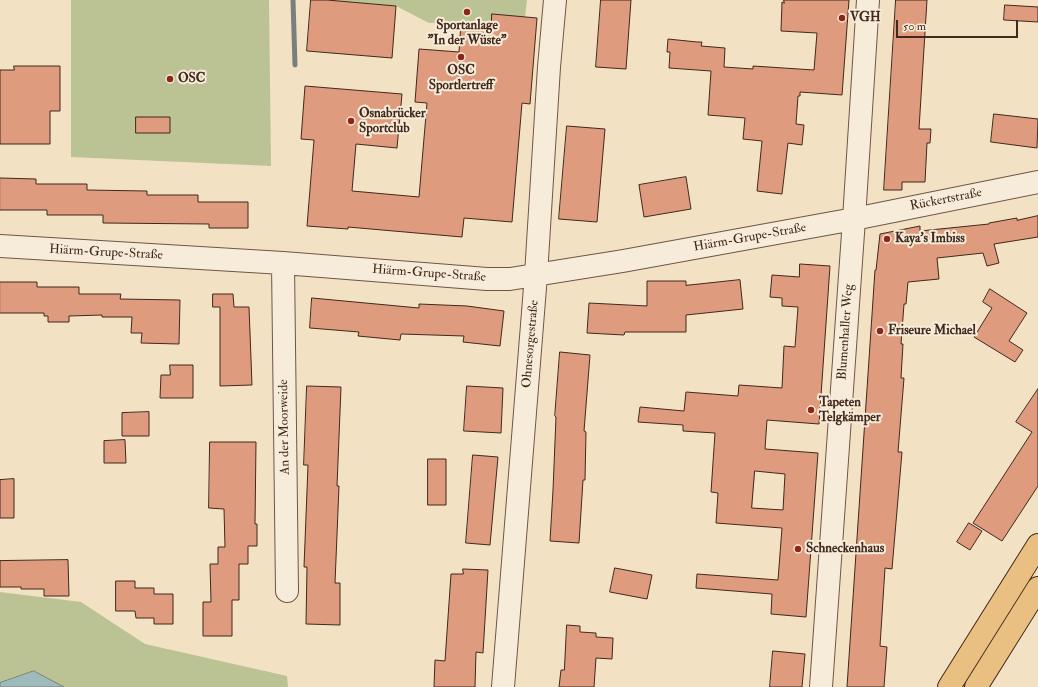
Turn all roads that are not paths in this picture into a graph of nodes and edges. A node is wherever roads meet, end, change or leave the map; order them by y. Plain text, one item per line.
1 (555, 0) edge
2 (868, 0) edge
3 (1038, 182) edge
4 (854, 218) junction
5 (0, 246) edge
6 (283, 263) junction
7 (536, 275) junction
8 (1038, 544) edge
9 (1038, 588) edge
10 (287, 591) dead end
11 (503, 687) edge
12 (821, 687) edge
13 (949, 687) edge
14 (976, 687) edge

1 - 7 street, Ohnesorgestraße
2 - 4 street, Blumenhaller Weg
3 - 4 street, Rückertstraße
4 - 7 street, Hiärm-Grupe-Straße
4 - 12 street, Blumenhaller Weg
5 - 6 street, Hiärm-Grupe-Straße
6 - 7 street, Hiärm-Grupe-Straße
6 - 10 street, An der Moorweide
7 - 11 street, Ohnesorgestraße
8 - 13 main road
9 - 14 main road

